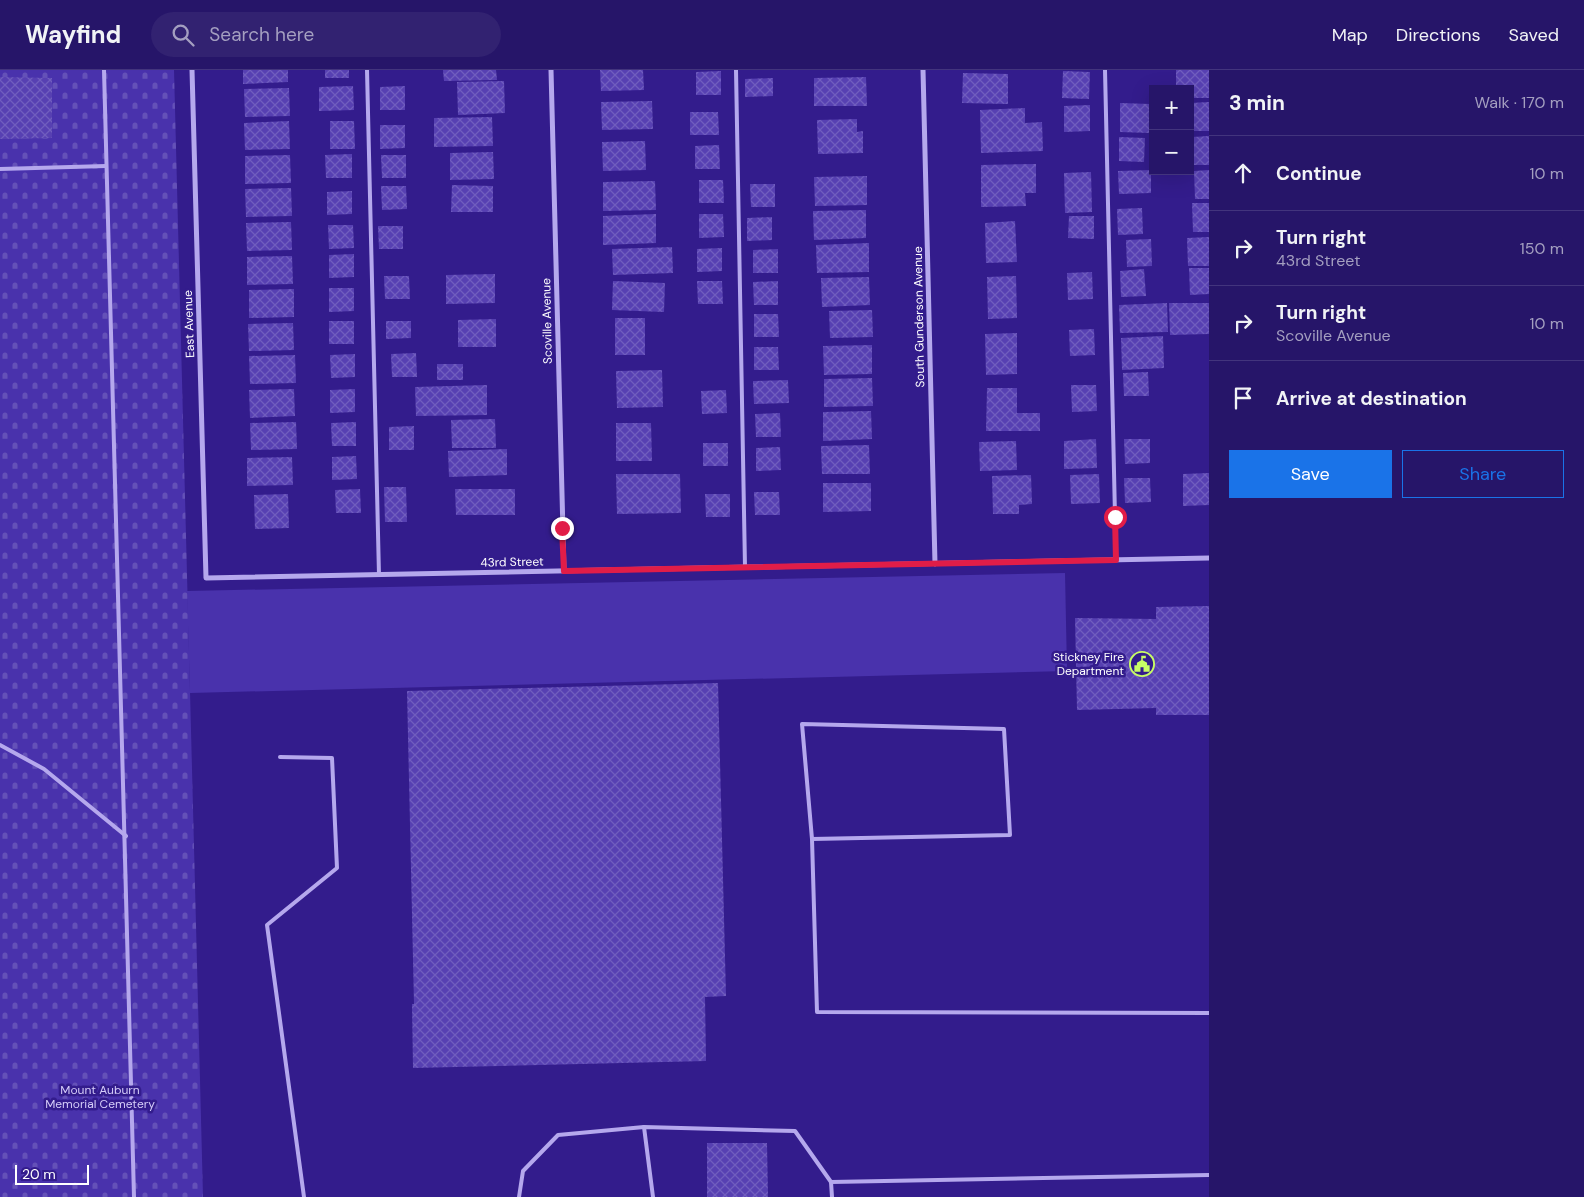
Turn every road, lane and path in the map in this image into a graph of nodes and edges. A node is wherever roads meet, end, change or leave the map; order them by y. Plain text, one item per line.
1 (104, 70) edge
2 (192, 70) edge
3 (367, 70) edge
4 (551, 70) edge
5 (736, 70) edge
6 (923, 70) edge
7 (1105, 70) edge
8 (106, 166) junction
9 (0, 168) edge
10 (1209, 558) edge
11 (1116, 560) junction
12 (935, 564) junction
13 (745, 568) junction
14 (564, 571) junction
15 (379, 575) junction
16 (206, 578) joint
17 (0, 745) edge
18 (280, 757) dead end
19 (126, 836) junction
20 (812, 839) junction
21 (1209, 1013) edge
22 (644, 1127) junction
23 (1209, 1175) edge
24 (831, 1182) junction
25 (134, 1197) edge
26 (304, 1197) edge
27 (519, 1197) edge
28 (653, 1197) edge
29 (832, 1197) edge

1 - 8 lane
2 - 16 street, East Avenue
3 - 15 lane
4 - 14 street, Scoville Avenue
5 - 13 lane
6 - 12 street, South Gunderson Avenue
7 - 11 lane
8 - 9 lane
8 - 19 lane
10 - 11 street, 43rd Street
11 - 12 street, 43rd Street
12 - 13 street, 43rd Street
13 - 14 street, 43rd Street
14 - 15 street, 43rd Street
15 - 16 street, 43rd Street
17 - 19 lane
18 - 26 lane
19 - 25 lane
20 - 20 lane
20 - 21 lane
22 - 24 lane
22 - 27 lane
22 - 28 lane
23 - 24 lane
24 - 29 lane

